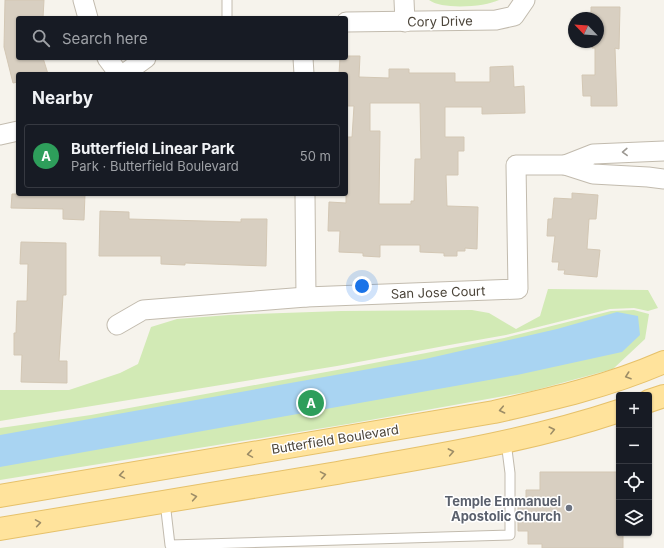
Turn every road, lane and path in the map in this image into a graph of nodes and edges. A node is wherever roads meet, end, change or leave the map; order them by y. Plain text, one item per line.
1 (83, 0) edge
2 (227, 0) edge
3 (404, 0) edge
4 (525, 0) edge
5 (87, 16) edge
6 (227, 16) edge
7 (348, 22) edge
8 (404, 22) junction
9 (108, 60) edge
10 (143, 60) edge
11 (303, 60) edge
12 (118, 72) edge
13 (127, 72) edge
14 (304, 72) edge
15 (16, 131) edge
16 (0, 135) edge
17 (664, 151) edge
18 (565, 165) junction
19 (664, 179) edge
20 (305, 196) edge
21 (306, 297) junction
22 (117, 325) dead end
23 (664, 362) edge
24 (664, 396) edge
25 (652, 400) edge
26 (616, 412) edge
27 (506, 442) junction
28 (0, 496) edge
29 (165, 502) junction
30 (0, 529) edge

1 - 5 street
2 - 6 lane
3 - 8 street
4 - 8 street, Cory Drive
7 - 8 street, Cory Drive
9 - 12 street
10 - 13 street
11 - 14 street
15 - 16 street
17 -> 18 street, San Jose Court
18 - 19 street, San Jose Court
18 - 21 street, San Jose Court
20 - 21 street
21 - 22 street, San Jose Court
23 -> 28 main road, Butterfield Boulevard
24 - 25 main road
27 -> 26 main road
29 -> 27 main road
27 - 29 lane
30 -> 29 main road

